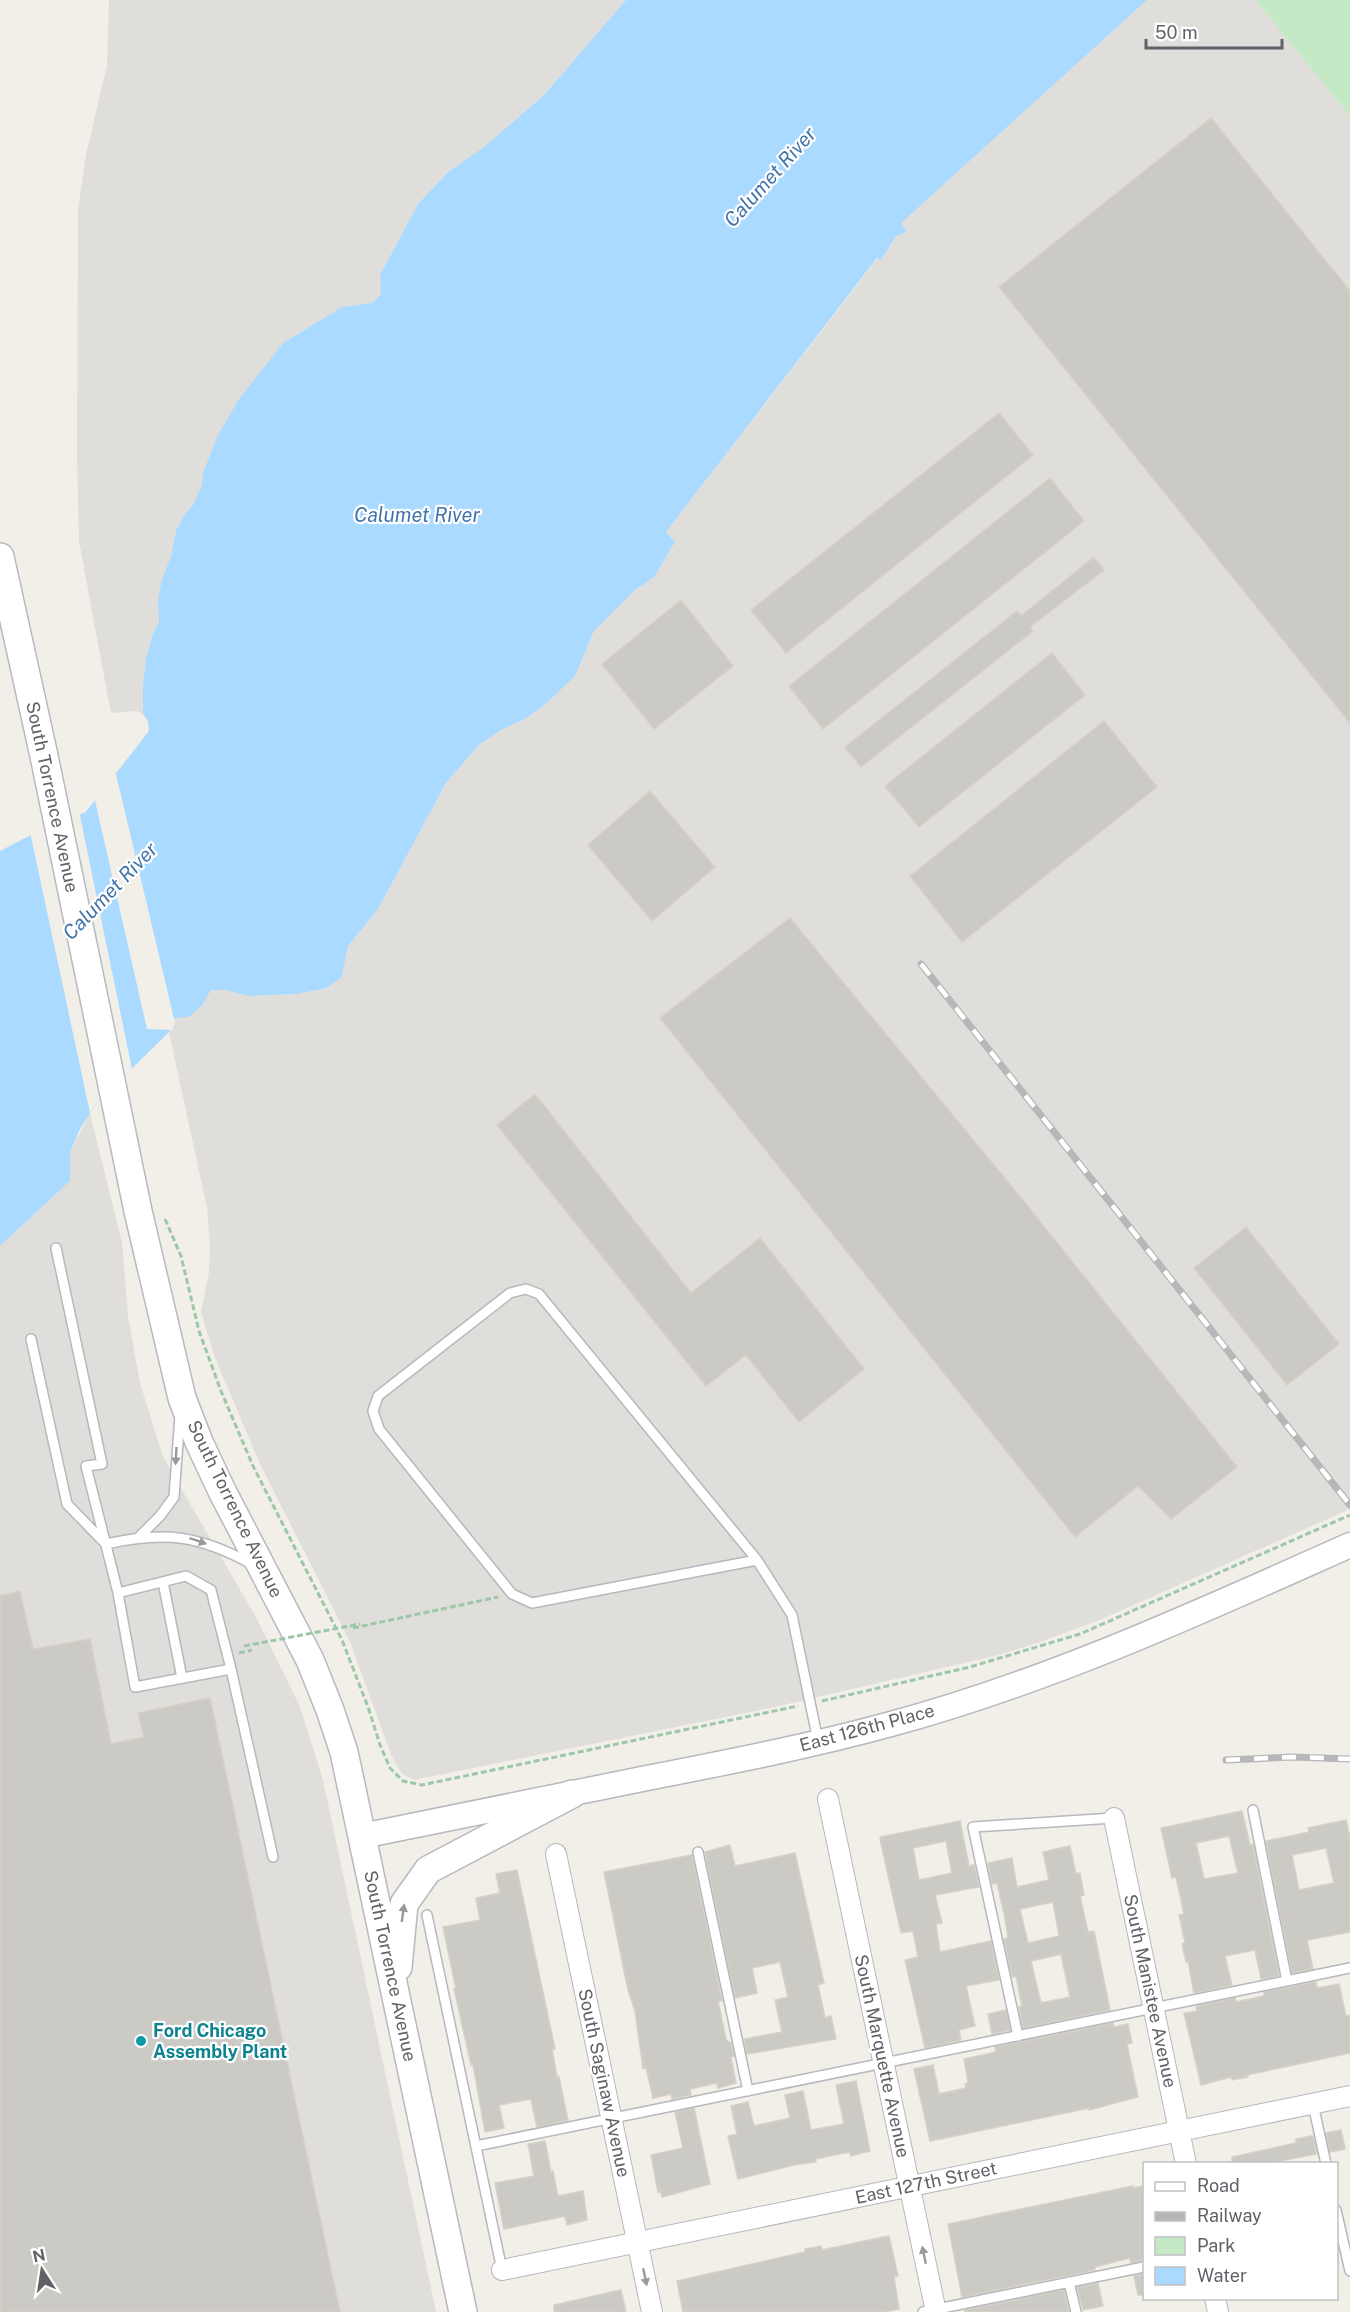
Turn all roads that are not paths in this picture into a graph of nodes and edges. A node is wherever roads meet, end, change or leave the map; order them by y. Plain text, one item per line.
1 (0, 557) edge
2 (56, 1248) dead end
3 (31, 1339) dead end
4 (182, 1398) junction
5 (140, 1536) junction
6 (106, 1544) junction
7 (1350, 1545) edge
8 (757, 1560) junction
9 (265, 1572) junction
10 (163, 1582) junction
11 (118, 1593) junction
12 (231, 1669) junction
13 (182, 1678) junction
14 (819, 1743) junction
15 (572, 1794) junction
16 (828, 1799) dead end
17 (1253, 1810) dead end
18 (1114, 1818) joint
19 (362, 1836) junction
20 (698, 1852) dead end
21 (556, 1854) dead end
22 (273, 1857) dead end
23 (427, 1915) dead end
24 (1350, 1968) edge
25 (1287, 1981) junction
26 (395, 1992) junction
27 (1154, 2008) junction
28 (1018, 2036) junction
29 (884, 2063) junction
30 (748, 2091) junction
31 (1350, 2096) edge
32 (1313, 2104) junction
33 (611, 2119) junction
34 (1179, 2131) junction
35 (476, 2146) junction
36 (1186, 2162) edge
37 (1326, 2162) edge
38 (909, 2187) junction
39 (1338, 2219) edge
40 (638, 2242) junction
41 (1143, 2267) edge
42 (502, 2270) joint
43 (1350, 2271) edge
44 (1069, 2282) junction
45 (931, 2311) edge
46 (463, 2312) edge
47 (652, 2312) edge
48 (1076, 2312) edge

1 - 4 main road, South Torrence Avenue
2 - 6 lane
3 - 6 lane
4 -> 5 lane
4 - 9 main road, South Torrence Avenue
5 - 6 lane
5 -> 9 lane
6 - 11 lane
7 - 14 street, East 126th Place
8 - 8 lane
8 - 14 lane
9 - 19 main road, South Torrence Avenue
10 - 11 lane
10 - 12 lane
10 - 13 lane
11 - 13 lane
12 - 13 lane
12 - 22 lane
14 - 15 street, East 126th Place
15 - 19 street, East 126th Place
26 -> 15 main road
16 - 29 street, South Marquette Avenue
17 - 25 lane
18 - 27 street, South Manistee Avenue
18 - 28 lane
19 - 26 main road, South Torrence Avenue
20 - 30 lane
21 - 33 street, South Saginaw Avenue
23 - 35 lane
24 - 25 lane
25 - 27 lane
26 - 46 main road, South Torrence Avenue
27 - 28 lane
27 - 34 street, South Manistee Avenue
28 - 29 lane
29 - 30 lane
29 - 38 street, South Marquette Avenue
30 - 33 lane
31 - 32 street, East 127th Street
32 - 34 street, East 127th Street
32 - 37 lane
33 - 35 lane
33 - 40 street, South Saginaw Avenue
34 - 36 street, South Manistee Avenue
34 - 38 street, East 127th Street
35 - 42 lane
38 - 40 street, East 127th Street
45 -> 38 street, South Marquette Avenue
39 - 43 lane
40 - 42 street, East 127th Street
40 -> 47 street, South Saginaw Avenue
41 - 44 lane
44 - 45 lane
44 - 48 lane

